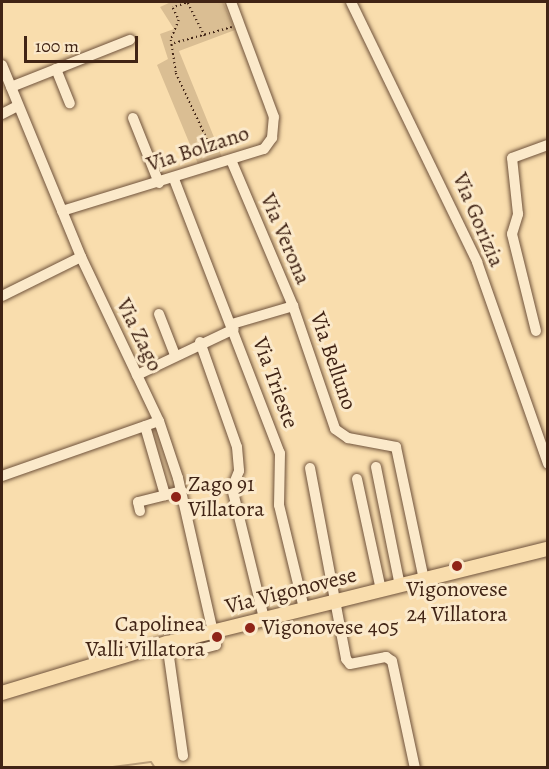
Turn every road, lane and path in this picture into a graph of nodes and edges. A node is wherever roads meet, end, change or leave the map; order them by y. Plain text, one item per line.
1 (189, 2) edge
2 (231, 2) edge
3 (351, 2) edge
4 (241, 24) junction
5 (205, 37) junction
6 (130, 40) dead end
7 (173, 44) junction
8 (2, 65) edge
9 (56, 69) junction
10 (11, 87) junction
11 (70, 103) dead end
12 (18, 106) junction
13 (2, 114) edge
14 (133, 118) dead end
15 (547, 146) edge
16 (232, 162) junction
17 (218, 166) junction
18 (174, 179) junction
19 (159, 183) junction
20 (62, 211) junction
21 (81, 257) junction
22 (2, 296) edge
23 (293, 306) junction
24 (159, 314) dead end
25 (233, 326) junction
26 (536, 331) dead end
27 (200, 342) junction
28 (175, 355) junction
29 (137, 375) junction
30 (159, 421) junction
31 (145, 426) junction
32 (548, 464) edge
33 (376, 467) dead end
34 (310, 468) dead end
35 (2, 476) edge
36 (357, 478) dead end
37 (182, 491) junction
38 (165, 495) junction
39 (140, 512) dead end
40 (548, 549) edge
41 (424, 580) junction
42 (400, 586) junction
43 (381, 590) junction
44 (337, 601) junction
45 (304, 608) junction
46 (264, 618) junction
47 (213, 631) junction
48 (167, 643) junction
49 (2, 693) edge
50 (183, 756) dead end
51 (415, 768) edge

1 - 5 path
1 - 7 path
2 - 4 street, Via Bolzano
3 - 32 street, Via Gorizia
4 - 5 path
4 - 16 street, Via Bolzano
5 - 7 path
6 - 9 street
7 - 17 path
8 - 10 street, Via Zago
9 - 10 street
9 - 11 street
10 - 12 street, Via Zago
12 - 13 street
12 - 20 street, Via Zago
14 - 19 street
15 - 26 street
16 - 17 street, Via Bolzano
16 - 23 street, Via Verona
17 - 18 street, Via Bolzano
18 - 19 street, Via Bolzano
18 - 25 street, Via Trieste
19 - 20 street, Via Bolzano
20 - 21 street, Via Zago
21 - 22 street
21 - 29 street, Via Zago
23 - 25 street, Via Verona
23 - 41 street, Via Belluno
24 - 28 street
25 - 27 street, Via Verona
25 - 45 street, Via Trieste
27 - 28 street, Via Verona
27 - 46 street
28 - 29 street, Via Verona
29 - 30 street, Via Zago
30 - 31 street
30 - 37 street, Via Zago
31 - 35 street
31 - 38 street
33 - 42 street
34 - 44 street
36 - 43 street
37 - 38 street
37 - 47 street, Via Zago
38 - 39 street
40 - 41 main road, Via Vigonovese
41 - 42 main road, Via Vigonovese
42 - 43 main road, Via Vigonovese
43 - 44 main road, Via Vigonovese
44 - 45 main road, Via Vigonovese
44 - 51 street
45 - 46 main road, Via Vigonovese
46 - 47 main road, Via Vigonovese
47 - 48 main road, Via Vigonovese
48 - 49 main road, Via Vigonovese
48 - 50 street

